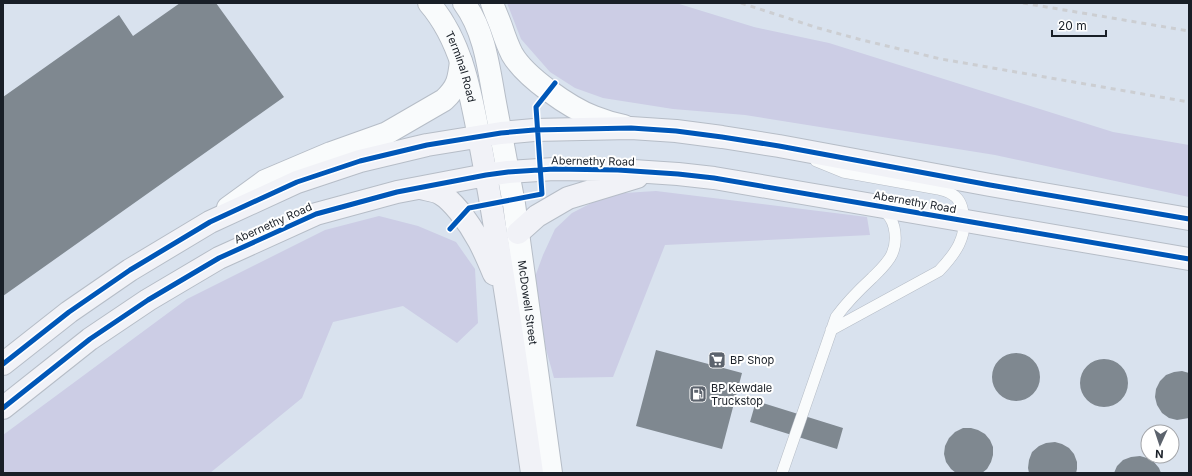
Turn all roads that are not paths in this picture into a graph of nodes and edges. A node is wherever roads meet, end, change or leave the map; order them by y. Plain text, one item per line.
1 (429, 3) edge
2 (464, 3) edge
3 (492, 3) edge
4 (461, 61) junction
5 (631, 128) junction
6 (501, 134) junction
7 (479, 137) junction
8 (778, 146) junction
9 (508, 172) junction
10 (678, 174) junction
11 (486, 175) junction
12 (416, 188) junction
13 (867, 204) junction
14 (1189, 219) edge
15 (965, 221) junction
16 (210, 222) junction
17 (518, 233) junction
18 (1189, 259) edge
19 (508, 311) junction
20 (830, 330) junction
21 (3, 364) edge
22 (3, 408) edge
23 (532, 473) edge
24 (551, 473) edge
25 (782, 473) edge

1 - 4 street, Terminal Road
2 - 6 street, Terminal Road
3 - 5 street
4 - 7 street, Terminal Road
4 - 16 street
5 - 6 main road
5 - 8 main road
6 - 7 main road
6 - 9 street, McDowell Street
7 - 11 main road
7 - 16 main road
8 - 14 main road
8 - 15 lane
9 - 10 main road, Abernethy Road
9 - 11 main road, Abernethy Road
9 - 17 street, McDowell Street
10 - 13 main road, Abernethy Road
10 - 17 main road
11 - 12 main road, Abernethy Road
11 - 19 main road
12 - 19 main road
12 - 22 main road, Abernethy Road
13 - 15 main road, Abernethy Road
13 - 20 lane
15 - 18 main road, Abernethy Road
15 - 20 lane
16 - 21 main road
17 - 24 street, McDowell Street
19 - 23 main road
20 - 25 lane

